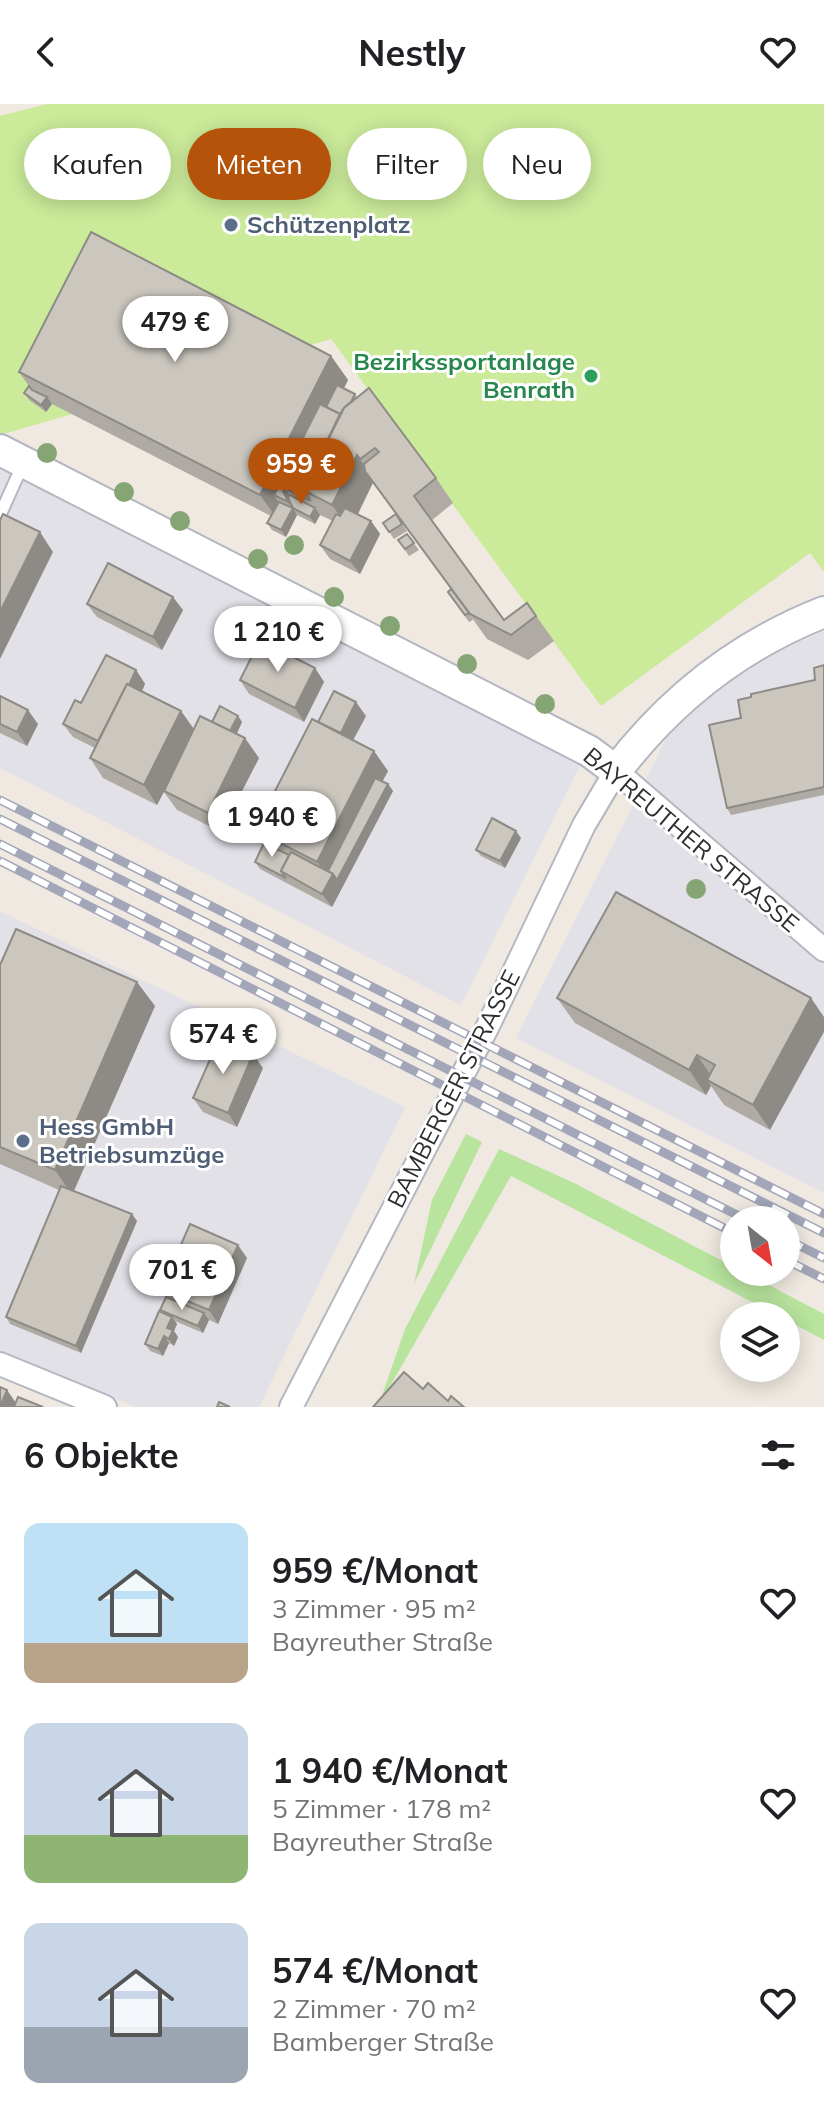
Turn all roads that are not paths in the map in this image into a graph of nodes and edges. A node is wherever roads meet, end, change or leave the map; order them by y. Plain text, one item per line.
1 (12, 456) edge
2 (0, 515) edge
3 (824, 612) edge
4 (616, 771) junction
5 (824, 950) edge
6 (0, 1364) edge
7 (105, 1407) edge
8 (291, 1407) edge

1 - 2 lane
1 - 4 street, BAYREUTHER STRASSE
3 - 4 street
4 - 5 street, BAYREUTHER STRASSE
4 - 8 street, BAMBERGER STRASSE
6 - 7 street

